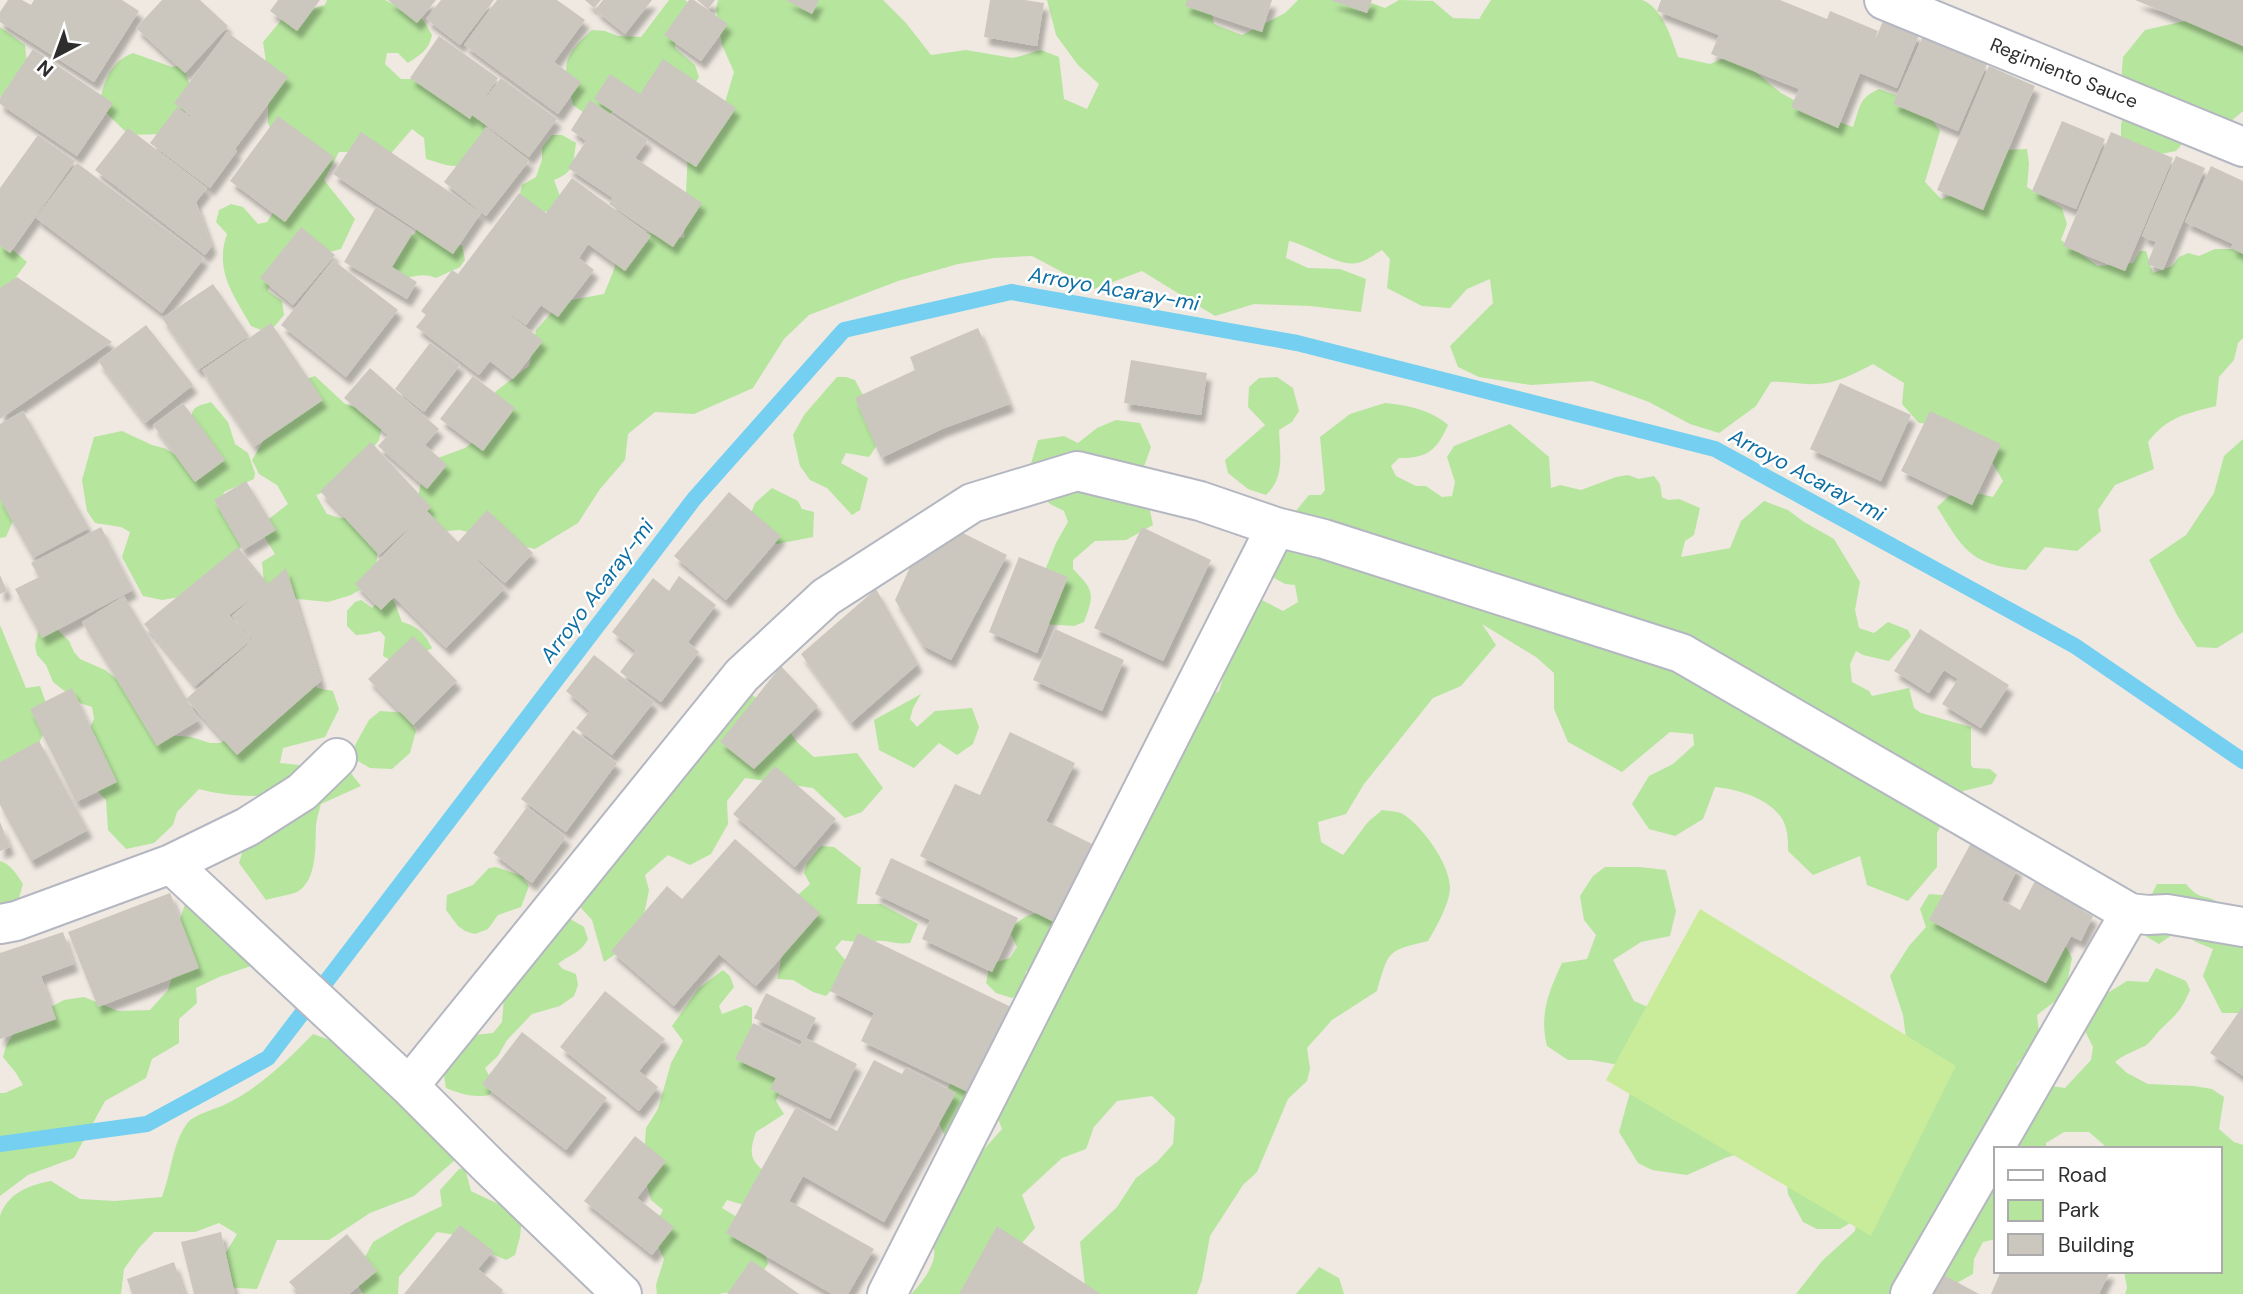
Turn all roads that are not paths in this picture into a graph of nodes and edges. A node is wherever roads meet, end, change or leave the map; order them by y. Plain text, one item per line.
1 (1884, 0) edge
2 (2243, 147) edge
3 (1276, 527) junction
4 (337, 758) dead end
5 (171, 864) junction
6 (2130, 913) junction
7 (0, 924) edge
8 (2243, 927) edge
9 (409, 1086) junction
10 (1995, 1147) edge
11 (1994, 1149) edge
12 (622, 1294) edge
13 (887, 1294) edge
14 (1910, 1294) edge

1 - 2 street, Regimiento Sauce
3 - 6 street
3 - 9 street
3 - 13 street
4 - 5 street
5 - 7 street
5 - 9 street
6 - 8 street
6 - 10 street
9 - 12 street
11 - 14 street

